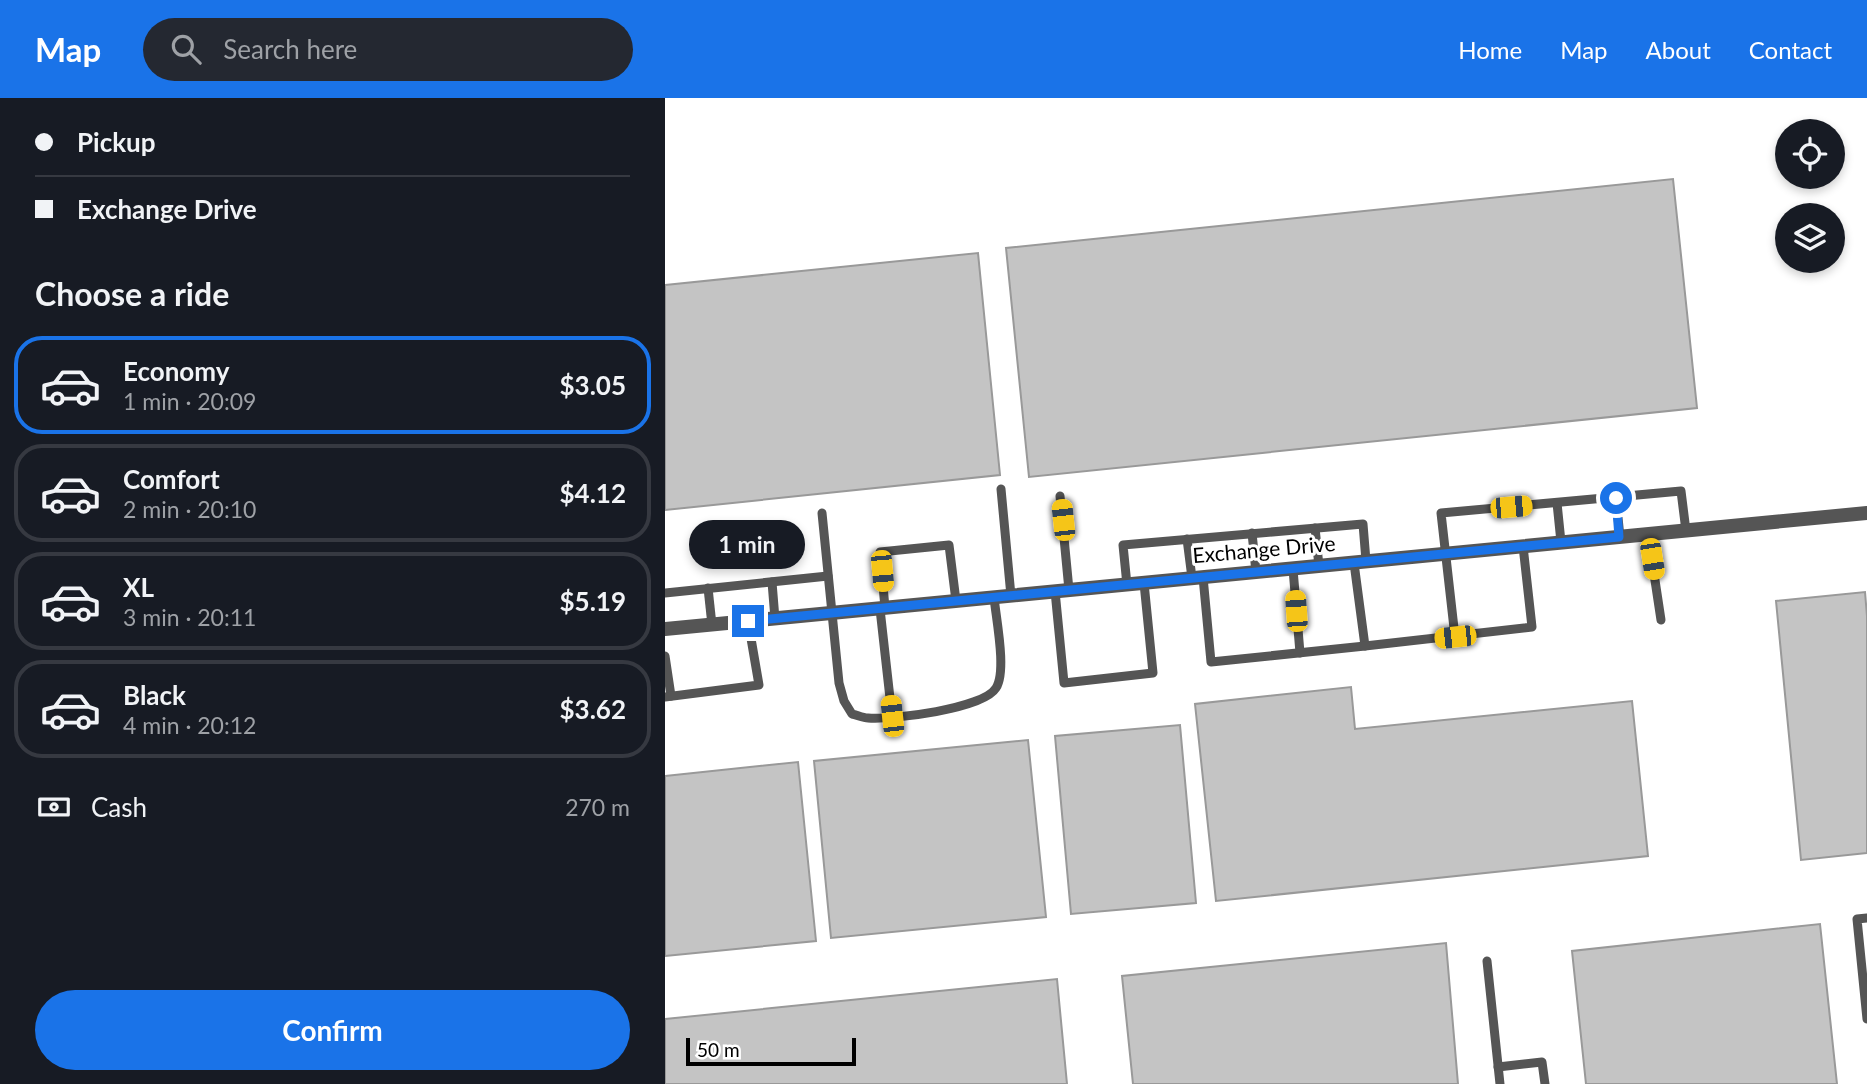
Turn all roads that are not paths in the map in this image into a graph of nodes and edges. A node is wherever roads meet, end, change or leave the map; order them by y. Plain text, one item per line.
1 (1001, 489) dead end
2 (1060, 496) dead end
3 (1616, 498) junction
4 (1557, 503) junction
5 (822, 513) dead end
6 (1867, 513) edge
7 (1315, 528) junction
8 (1686, 531) junction
9 (1252, 533) junction
10 (1648, 534) junction
11 (1619, 537) junction
12 (1187, 539) junction
13 (1561, 542) junction
14 (1523, 546) junction
15 (1446, 554) junction
16 (1360, 562) junction
17 (1318, 566) junction
18 (1293, 569) junction
19 (1256, 572) junction
20 (828, 576) junction
21 (1197, 578) junction
22 (772, 582) junction
23 (1145, 583) junction
24 (1127, 585) junction
25 (708, 588) junction
26 (1062, 591) junction
27 (665, 593) edge
28 (1011, 596) junction
29 (994, 597) junction
30 (955, 601) junction
31 (883, 608) junction
32 (831, 613) junction
33 (775, 619) junction
34 (1661, 620) dead end
35 (748, 621) junction
36 (712, 625) junction
37 (665, 629) edge
38 (1455, 637) junction
39 (1365, 646) junction
40 (1300, 653) junction
41 (665, 656) edge
42 (668, 696) edge
43 (892, 716) junction
44 (1867, 918) edge
45 (1487, 961) dead end
46 (1867, 1019) edge
47 (1498, 1067) junction
48 (1500, 1084) edge
49 (1545, 1084) edge

1 - 28 lane
2 - 26 lane
3 - 4 lane
3 - 8 lane
3 - 11 lane
4 - 13 lane
4 - 15 lane
5 - 20 lane
6 - 8 street, Exchange Drive
7 - 9 lane
7 - 16 lane
7 - 17 lane
8 - 10 street, Exchange Drive
9 - 12 lane
9 - 19 lane
10 - 11 street, Exchange Drive
10 - 34 lane
11 - 13 street, Exchange Drive
12 - 21 lane
12 - 24 lane
13 - 14 street, Exchange Drive
14 - 15 street, Exchange Drive
14 - 38 lane
15 - 16 street, Exchange Drive
15 - 38 lane
16 - 17 street, Exchange Drive
16 - 39 lane
17 - 18 street, Exchange Drive
18 - 19 street, Exchange Drive
18 - 40 lane
19 - 21 street, Exchange Drive
20 - 22 lane
20 - 32 lane
21 - 23 street, Exchange Drive
21 - 40 lane
22 - 25 lane
22 - 33 lane
23 - 24 street, Exchange Drive
23 - 26 lane
24 - 26 street, Exchange Drive
25 - 27 lane
25 - 36 lane
26 - 28 street, Exchange Drive
28 - 29 street, Exchange Drive
29 - 30 street, Exchange Drive
29 - 43 lane
30 - 31 street, Exchange Drive
30 - 31 lane
31 - 32 street, Exchange Drive
31 - 43 lane
32 - 33 street, Exchange Drive
32 - 43 lane
33 - 35 street, Exchange Drive
35 - 36 street, Exchange Drive
35 - 42 lane
36 - 37 street, Exchange Drive
38 - 39 lane
39 - 40 lane
41 - 42 lane
44 - 46 lane
45 - 47 lane
47 - 48 lane
47 - 49 lane

